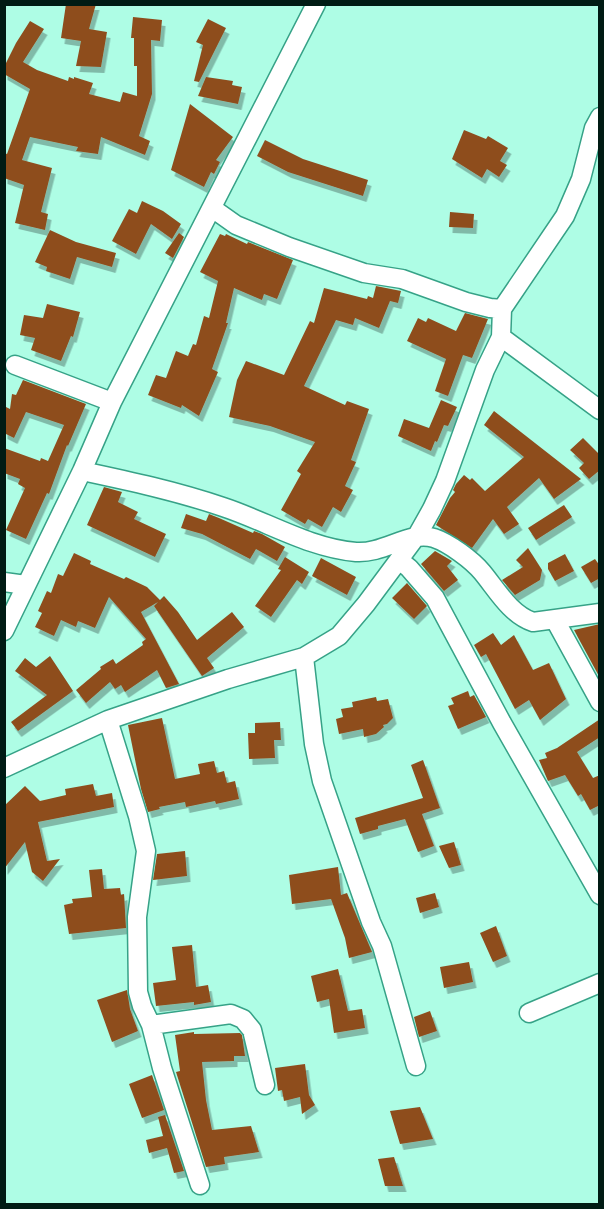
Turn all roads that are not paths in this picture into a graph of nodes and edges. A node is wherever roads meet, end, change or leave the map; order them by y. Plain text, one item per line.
1 (316, 4) edge
2 (600, 117) edge
3 (212, 208) junction
4 (502, 309) junction
5 (501, 337) junction
6 (15, 365) dead end
7 (112, 402) junction
8 (600, 410) edge
9 (82, 471) junction
10 (418, 534) junction
11 (399, 560) junction
12 (4, 582) edge
13 (26, 585) junction
14 (600, 613) edge
15 (555, 620) junction
16 (4, 631) edge
17 (304, 657) junction
18 (600, 702) edge
19 (108, 720) junction
20 (4, 768) edge
21 (600, 895) edge
22 (600, 983) edge
23 (528, 1013) dead end
24 (152, 1025) junction
25 (416, 1066) dead end
26 (265, 1085) dead end
27 (200, 1185) dead end

1 - 3 street
2 - 4 street
3 - 4 street
3 - 7 street
4 - 5 street
5 - 8 street
5 - 10 street
6 - 7 street
7 - 9 street
9 - 10 street
9 - 13 street
10 - 11 street
10 - 15 street
11 - 17 street
11 - 21 street
12 - 13 street
13 - 16 street
14 - 15 street
15 - 18 street
17 - 19 street
17 - 25 street
19 - 20 street
19 - 24 street
22 - 23 street
24 - 26 street
24 - 27 street

